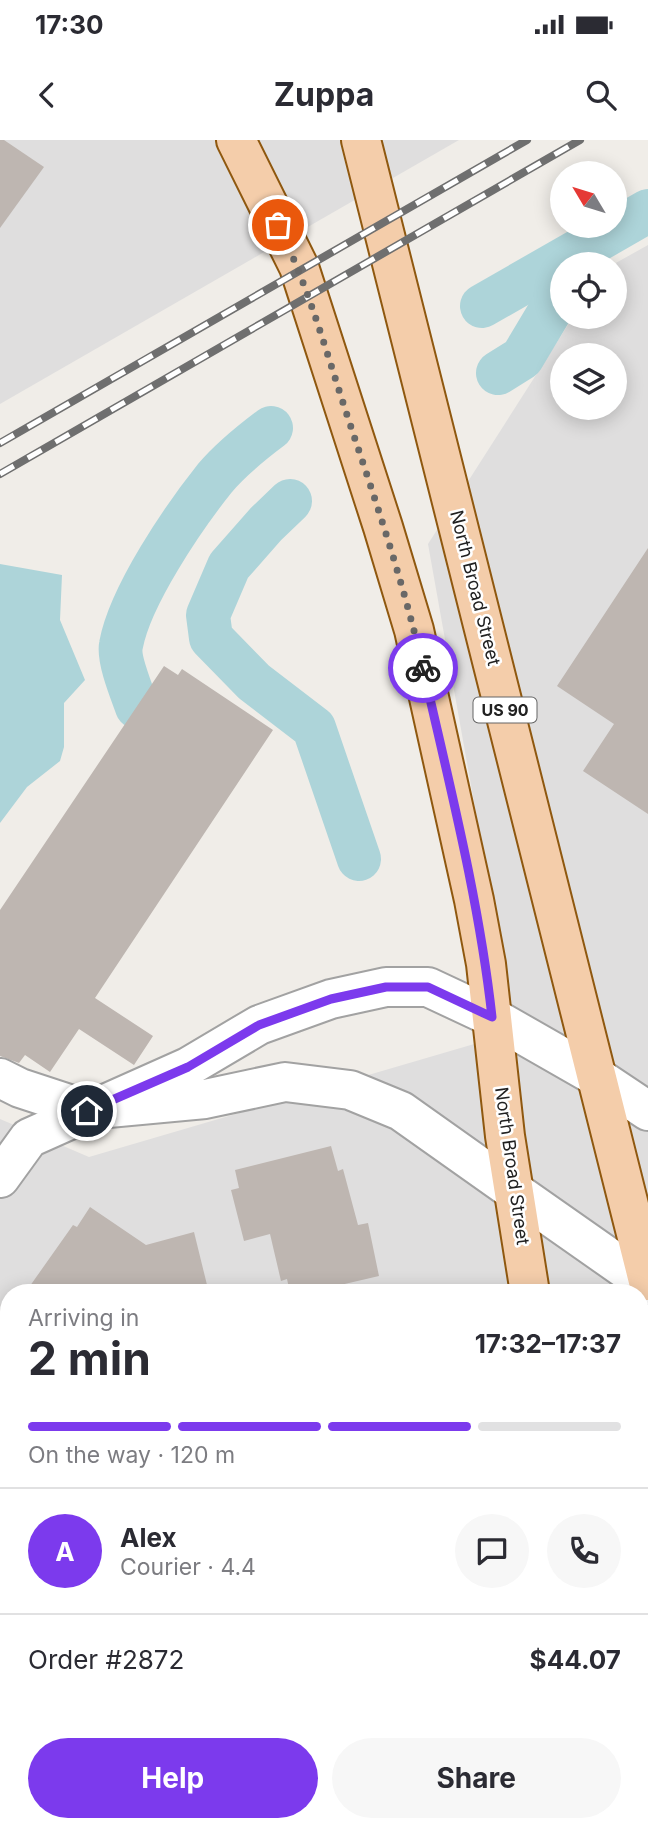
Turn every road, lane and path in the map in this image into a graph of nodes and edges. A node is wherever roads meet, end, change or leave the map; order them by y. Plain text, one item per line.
1 (236, 140) edge
2 (361, 140) edge
3 (492, 1017) junction
4 (597, 1077) junction
5 (0, 1079) edge
6 (87, 1111) junction
7 (648, 1111) edge
8 (0, 1178) edge
9 (514, 1191) junction
10 (648, 1283) edge
11 (529, 1284) edge

1 - 3 main road, North Broad Street
2 - 4 main road, North Broad Street / US 90
3 - 4 street
3 - 6 street
3 - 9 main road, North Broad Street
4 - 7 street
4 - 10 main road, North Broad Street / US 90
5 - 6 street
6 - 8 street
6 - 9 street
9 - 10 street
9 - 11 main road, North Broad Street

